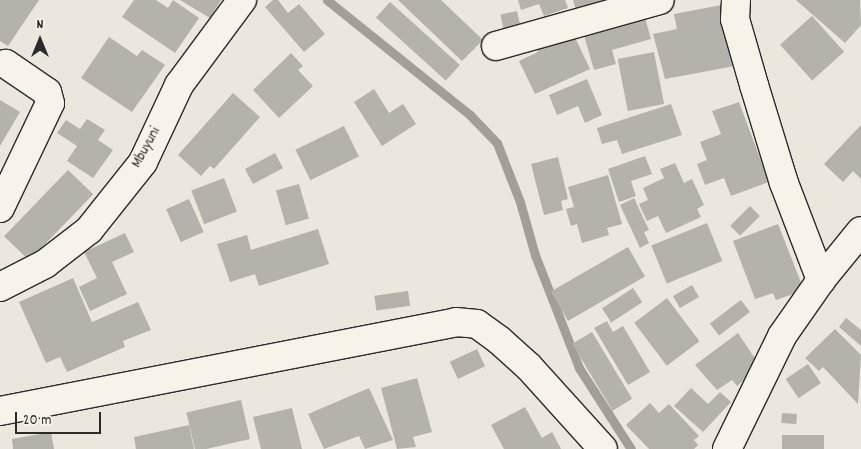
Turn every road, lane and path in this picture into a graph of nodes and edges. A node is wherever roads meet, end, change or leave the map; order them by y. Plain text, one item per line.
1 (242, 0) edge
2 (660, 0) edge
3 (736, 0) edge
4 (496, 46) dead end
5 (6, 64) dead end
6 (0, 208) edge
7 (861, 232) edge
8 (821, 280) junction
9 (0, 287) edge
10 (0, 410) edge
11 (603, 449) edge
12 (728, 449) edge

1 - 9 street, Mbuyuni
2 - 4 street
3 - 8 street
5 - 6 street
7 - 8 street
8 - 12 street
10 - 11 street

